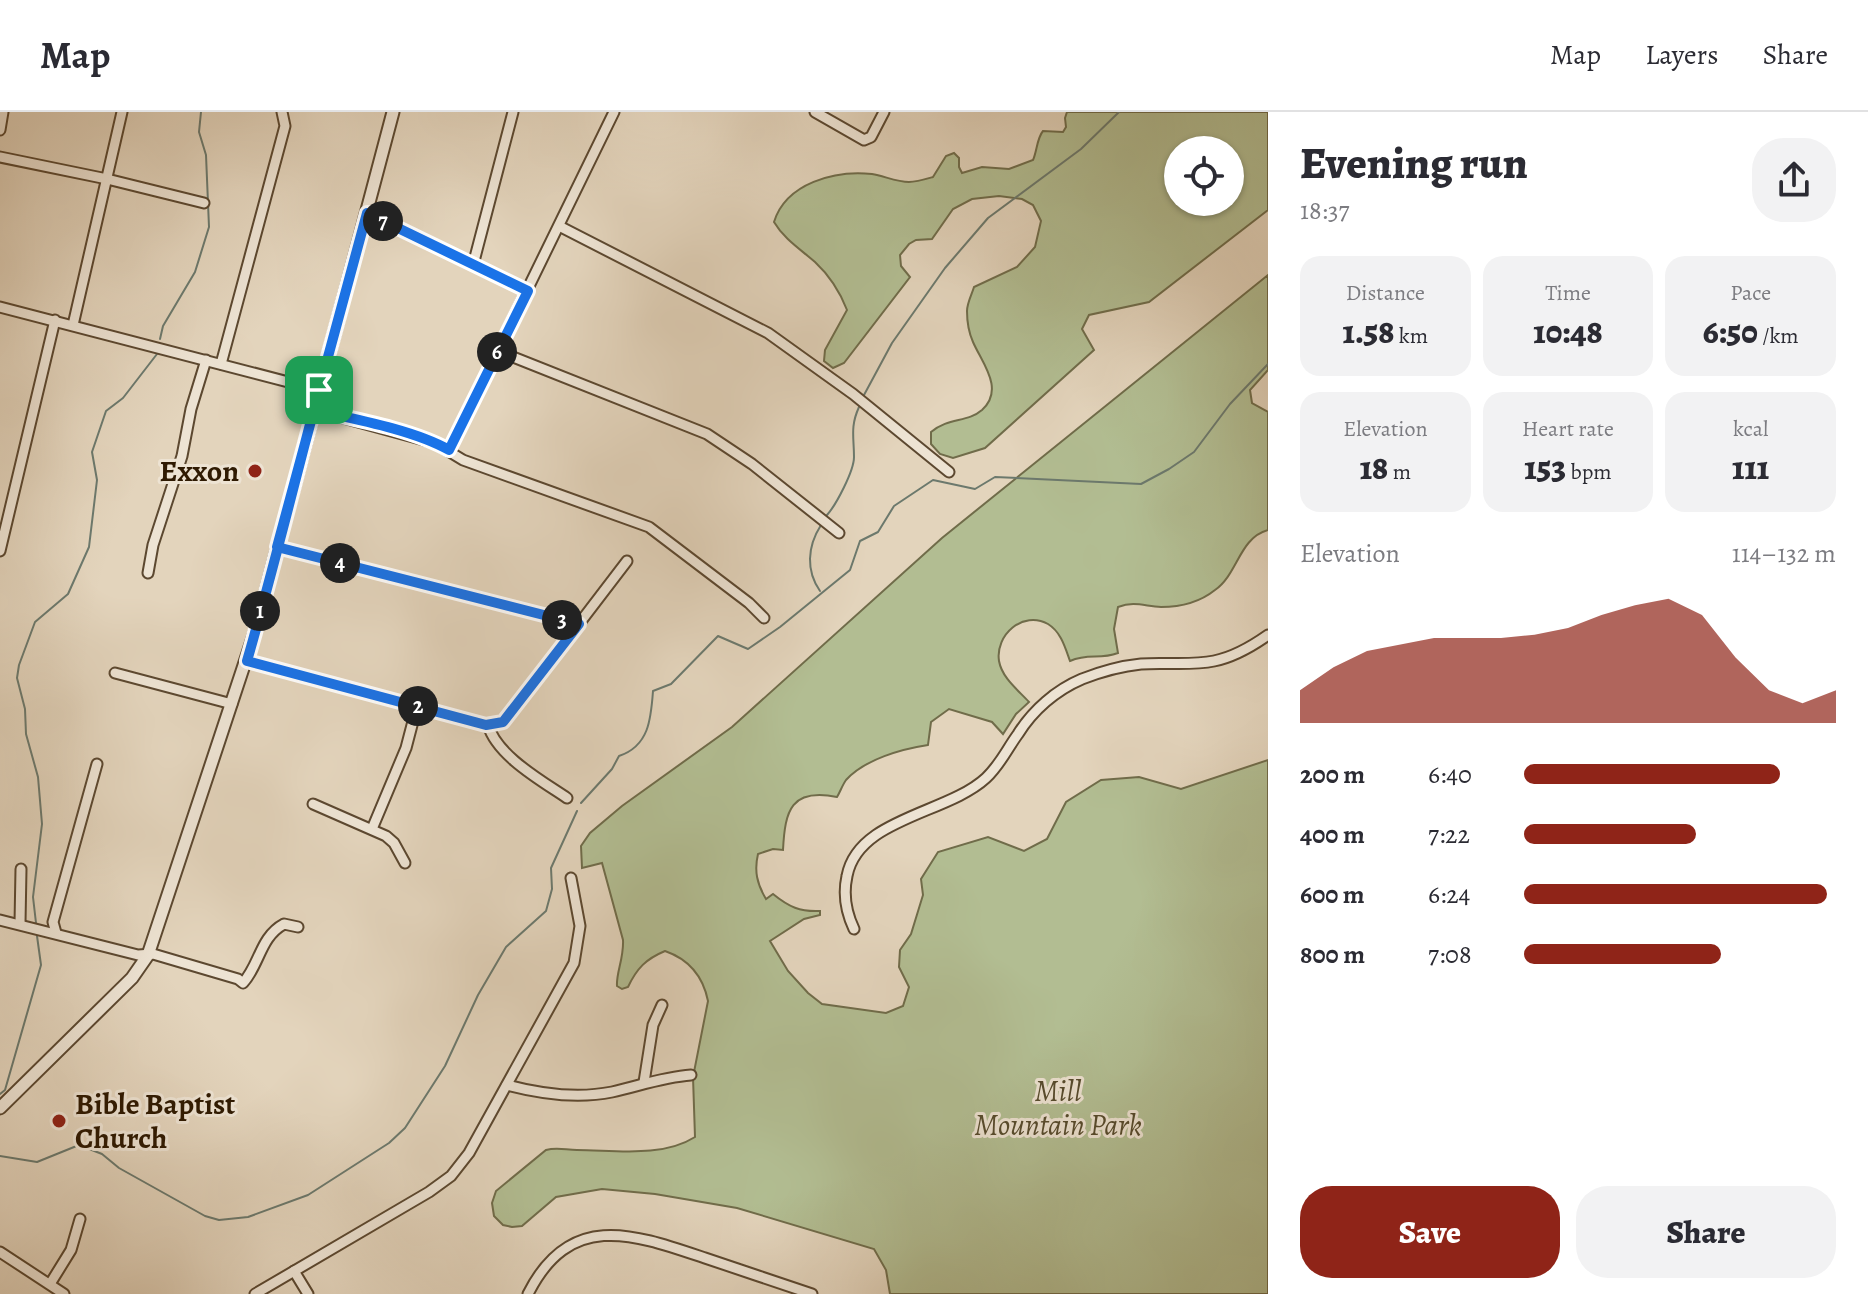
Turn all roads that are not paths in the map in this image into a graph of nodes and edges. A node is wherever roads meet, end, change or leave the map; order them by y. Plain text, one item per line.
1 (3, 112) edge
2 (122, 112) edge
3 (282, 112) edge
4 (393, 112) edge
5 (513, 112) edge
6 (614, 112) edge
7 (815, 112) edge
8 (884, 112) edge
9 (0, 130) edge
10 (0, 157) edge
11 (107, 179) junction
12 (204, 203) dead end
13 (367, 213) junction
14 (559, 226) junction
15 (473, 265) junction
16 (528, 291) junction
17 (0, 307) edge
18 (55, 320) junction
19 (73, 325) junction
20 (498, 351) junction
21 (206, 360) junction
22 (221, 364) junction
23 (319, 390) junction
24 (314, 410) junction
25 (449, 450) junction
26 (949, 472) dead end
27 (839, 533) dead end
28 (277, 547) junction
29 (0, 551) edge
30 (627, 561) dead end
31 (148, 573) dead end
32 (764, 618) dead end
33 (579, 624) junction
34 (1268, 635) edge
35 (247, 661) junction
36 (115, 673) dead end
37 (232, 704) junction
38 (417, 706) junction
39 (488, 725) junction
40 (97, 764) dead end
41 (567, 798) dead end
42 (313, 804) dead end
43 (372, 829) junction
44 (405, 863) dead end
45 (21, 869) dead end
46 (571, 878) dead end
47 (0, 920) edge
48 (20, 923) junction
49 (298, 927) dead end
50 (854, 929) dead end
51 (56, 933) junction
52 (148, 955) junction
53 (662, 1005) dead end
54 (691, 1075) dead end
55 (644, 1082) junction
56 (507, 1085) junction
57 (0, 1108) edge
58 (80, 1219) dead end
59 (0, 1252) edge
60 (294, 1271) junction
61 (50, 1284) junction
62 (64, 1294) edge
63 (255, 1294) edge
64 (308, 1294) edge
65 (528, 1294) edge
66 (812, 1294) edge

1 - 9 street
2 - 11 street
3 - 22 street
4 - 13 street
5 - 15 street
6 - 14 street
7 - 8 street
10 - 11 street
11 - 12 street
11 - 19 street
13 - 15 street
13 - 23 street
14 - 16 street
14 - 26 street
15 - 16 street
16 - 20 street
17 - 18 street
18 - 19 street
18 - 29 street
19 - 21 street
20 - 25 street
20 - 27 street
21 - 22 street
21 - 31 street
22 - 23 street
23 - 24 street
24 - 25 street
24 - 28 street
25 - 32 street
28 - 33 street
28 - 35 street
30 - 33 street
33 - 39 street
34 - 50 street
35 - 37 street
35 - 38 street
36 - 37 street
37 - 52 street
38 - 39 street
38 - 43 street
39 - 41 street
40 - 51 street
42 - 43 street
43 - 44 street
45 - 48 street
46 - 56 street
47 - 48 street
48 - 51 street
49 - 52 street
51 - 52 street
52 - 57 street
53 - 55 street
54 - 55 street
55 - 56 street
56 - 60 street
58 - 61 street
59 - 61 street
60 - 63 street
60 - 64 street
61 - 62 street
65 - 66 street

